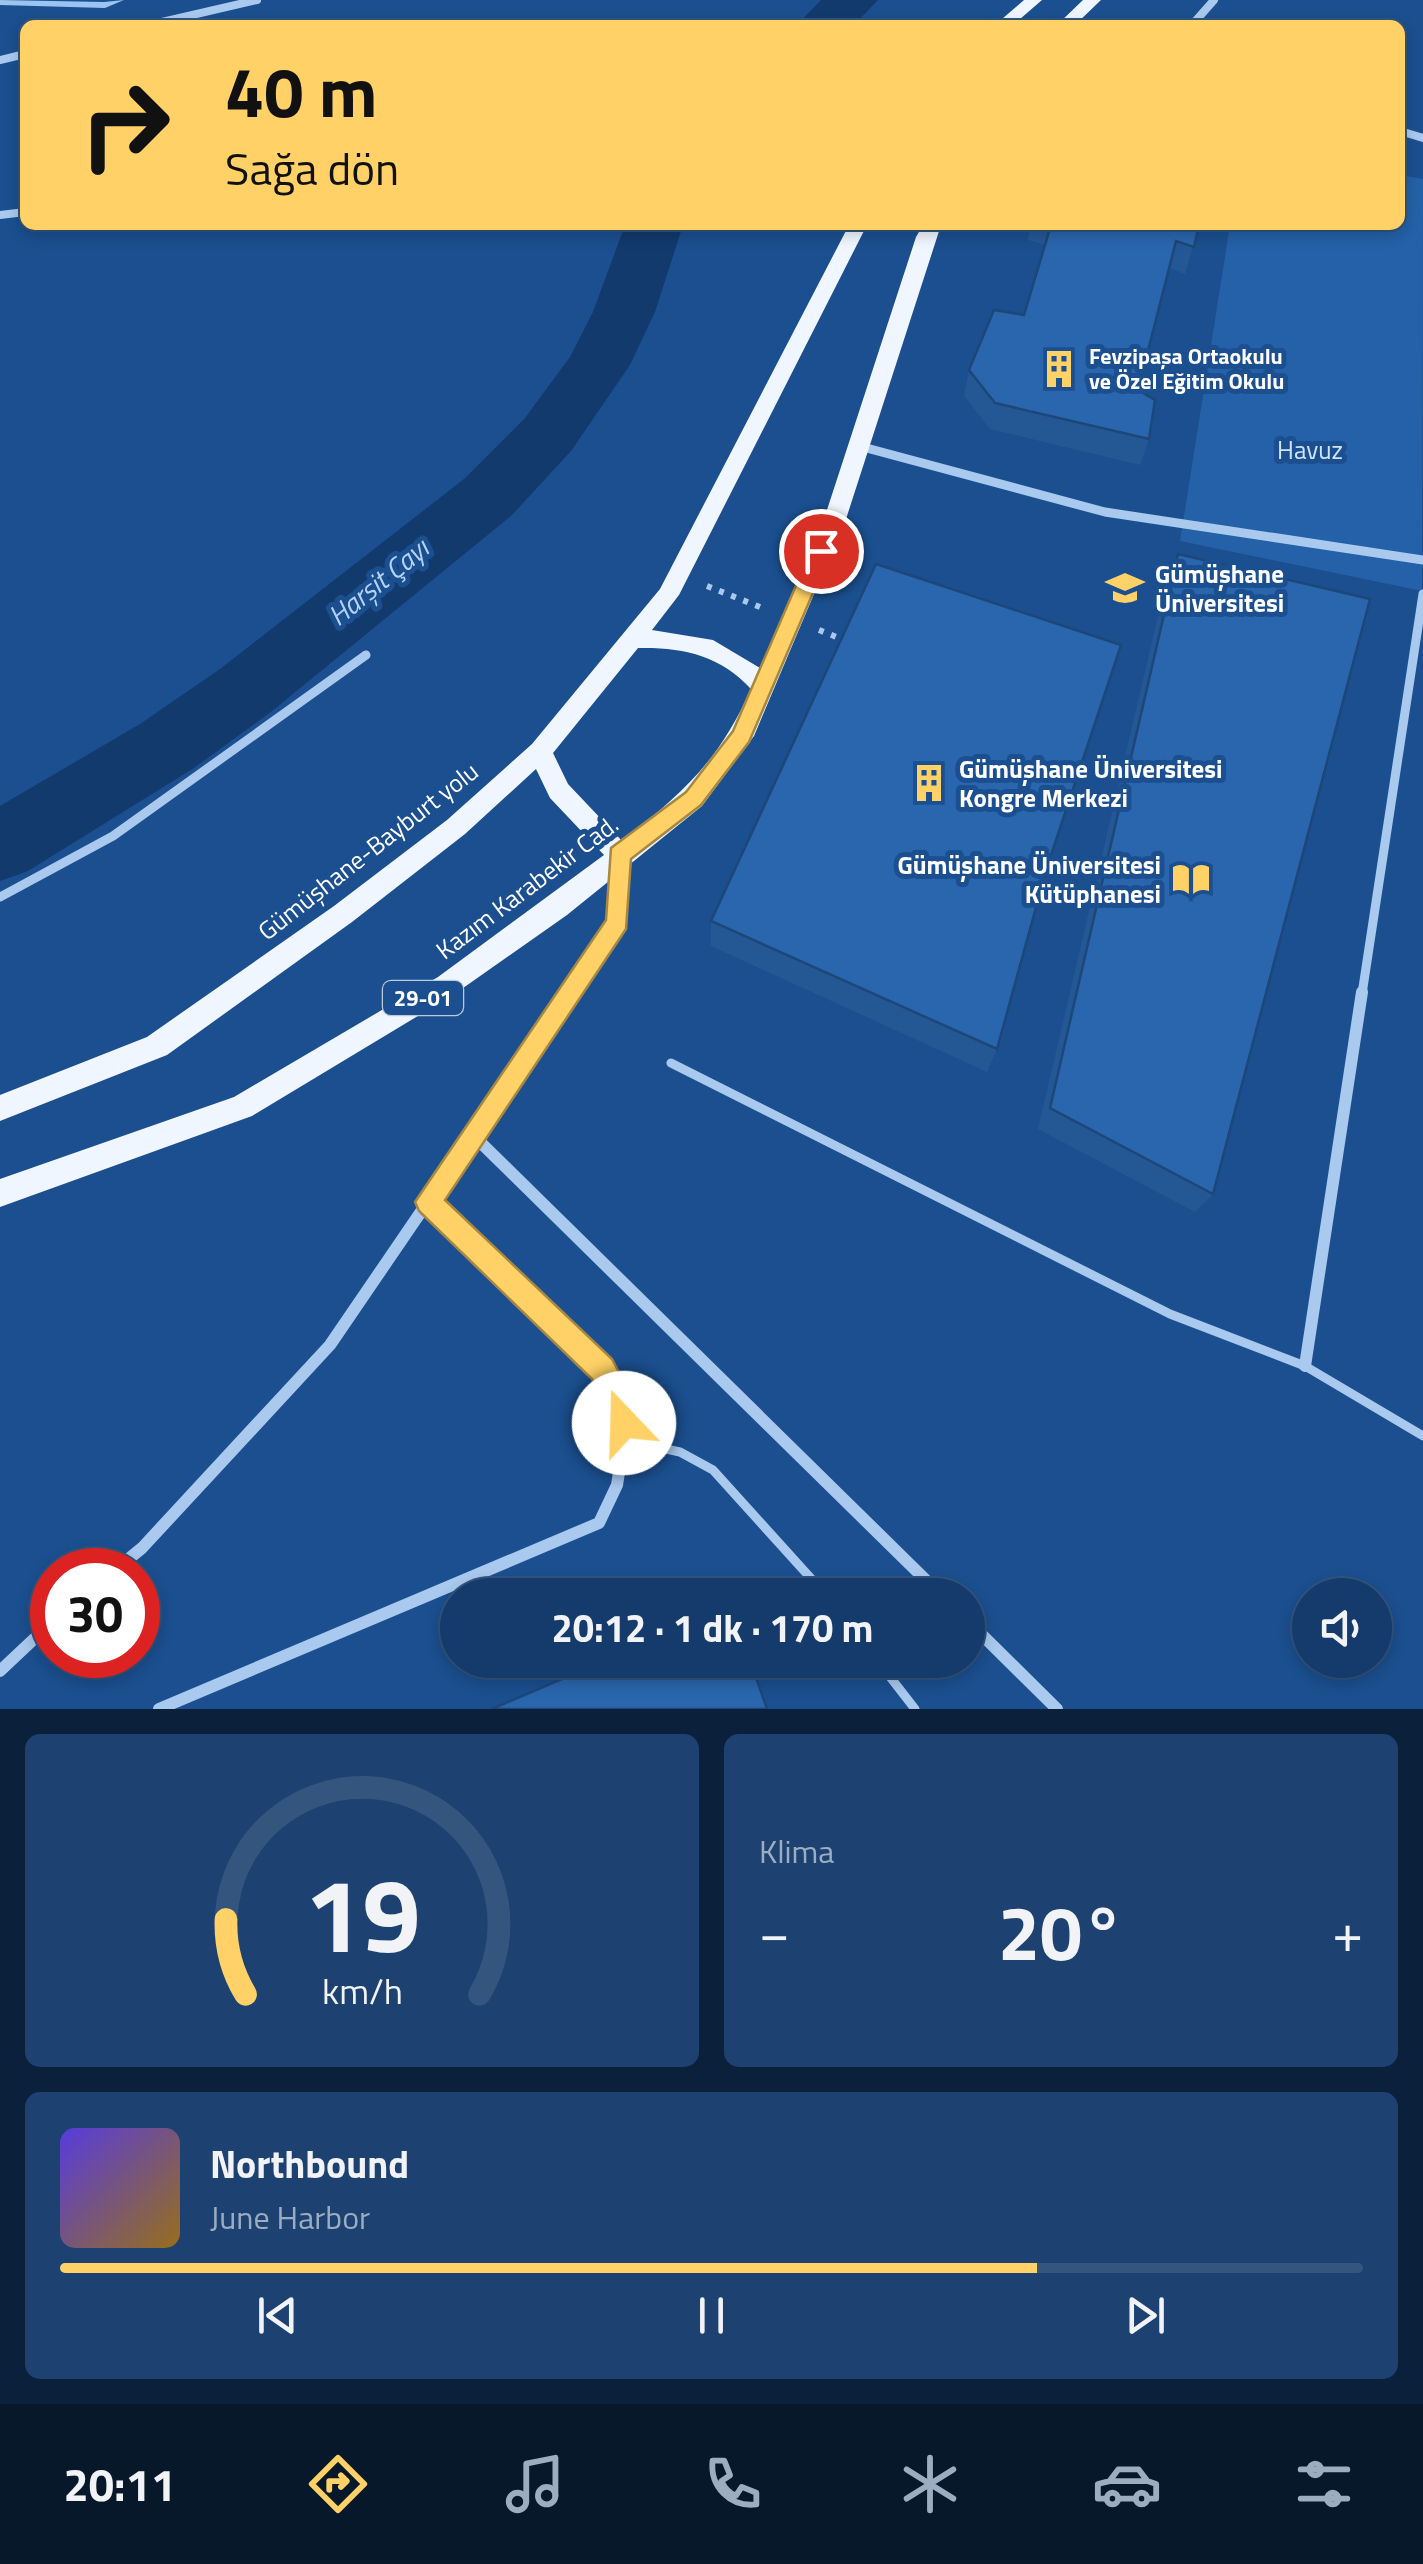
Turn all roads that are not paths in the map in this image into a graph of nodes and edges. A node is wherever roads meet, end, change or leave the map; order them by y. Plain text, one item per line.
1 (257, 0) edge
2 (1034, 0) edge
3 (1093, 0) edge
4 (1214, 0) edge
5 (171, 20) edge
6 (1009, 20) edge
7 (1070, 20) edge
8 (1196, 20) edge
9 (855, 230) edge
10 (929, 230) edge
11 (858, 445) junction
12 (1423, 560) edge
13 (1423, 594) edge
14 (632, 640) junction
15 (366, 655) dead end
16 (764, 688) junction
17 (540, 752) junction
18 (620, 855) junction
19 (0, 898) edge
20 (671, 1062) dead end
21 (0, 1108) edge
22 (474, 1136) junction
23 (0, 1194) edge
24 (428, 1202) junction
25 (1305, 1366) junction
26 (1423, 1436) edge
27 (624, 1440) junction
28 (142, 1548) edge
29 (811, 1578) edge
30 (924, 1578) edge
31 (985, 1638) edge
32 (30, 1643) edge
33 (0, 1671) edge
34 (890, 1678) edge
35 (159, 1709) edge
36 (915, 1709) edge
37 (1057, 1709) edge

1 - 5 street
2 - 6 main road
3 - 7 main road
4 - 8 street
9 - 14 main road, Gümüşhane-Bayburt yolu
10 - 11 main road, 29-01
11 - 12 street
11 - 16 main road, 29-01
13 - 25 street
14 - 16 main road
14 - 17 main road, Gümüşhane-Bayburt yolu
15 - 19 street
16 - 18 main road, Kazım Karabekir Cad. / 29-01
17 - 18 main road
17 - 21 main road, Gümüşhane-Bayburt yolu
18 - 22 street
18 - 23 main road, Kazım Karabekir Cad. / 29-01
20 - 25 lane
22 - 24 street
22 - 30 street
24 - 27 street
24 - 28 street
25 - 26 lane
27 - 29 lane
27 - 35 street
31 - 37 street
32 - 33 street
34 - 36 lane

